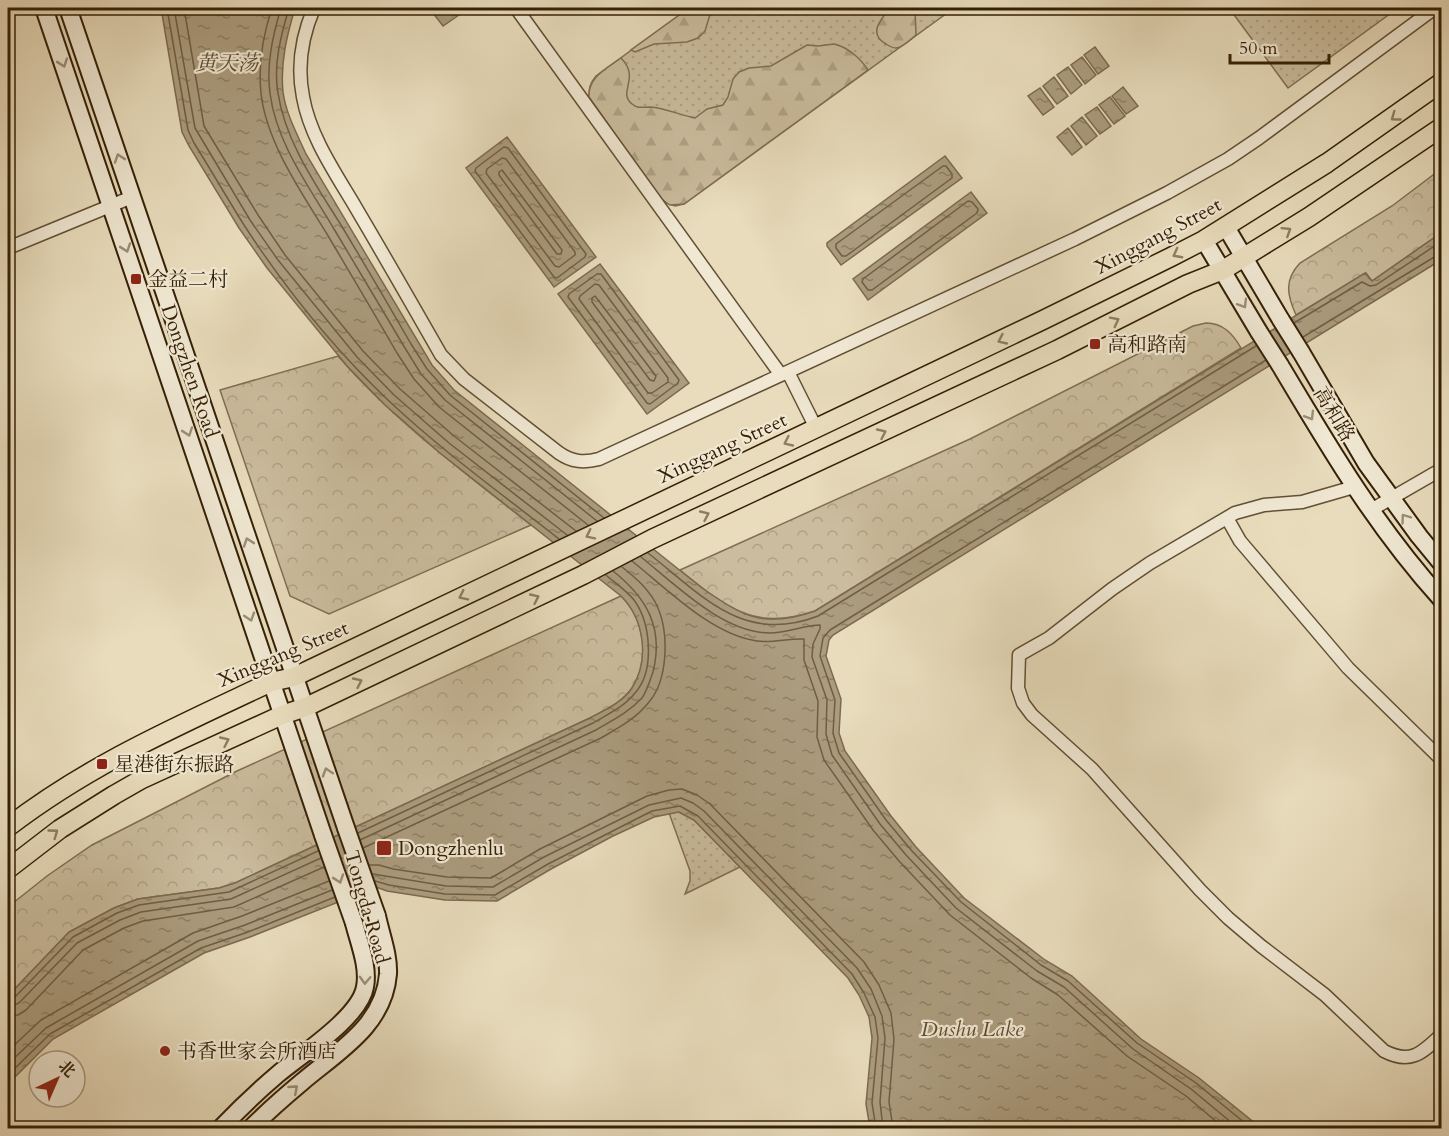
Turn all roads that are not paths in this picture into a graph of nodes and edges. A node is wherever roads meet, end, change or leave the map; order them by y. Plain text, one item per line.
1 (44, 8) edge
2 (68, 8) edge
3 (314, 8) edge
4 (516, 8) edge
5 (1435, 8) edge
6 (1442, 82) edge
7 (1442, 127) edge
8 (132, 197) junction
9 (112, 206) junction
10 (1226, 227) junction
11 (1204, 240) junction
12 (8, 248) edge
13 (1244, 258) junction
14 (1223, 270) junction
15 (784, 374) junction
16 (816, 428) junction
17 (1442, 470) edge
18 (1354, 487) junction
19 (1391, 498) junction
20 (1371, 510) junction
21 (1227, 518) junction
22 (1442, 564) edge
23 (1442, 600) edge
24 (294, 677) junction
25 (271, 682) junction
26 (306, 707) junction
27 (282, 715) junction
28 (1442, 760) edge
29 (8, 827) edge
30 (8, 869) edge
31 (1442, 1035) edge
32 (221, 1128) edge
33 (251, 1128) edge

1 -> 9 main road, Dongzhen Road
8 -> 2 main road, Dongzhen Road
3 - 15 street
4 - 15 street
5 - 15 street
6 -> 10 main road, Xinggang Street
13 -> 7 main road
8 - 9 street
24 -> 8 main road, Dongzhen Road
9 - 12 street
9 -> 25 main road, Dongzhen Road
10 - 11 main road, Xinggang Street
10 - 13 main road, 高和路
11 - 14 main road, 高和路
11 -> 16 main road, Xinggang Street
13 - 14 main road
13 - 19 main road, 高和路, bridge
14 -> 18 main road, 高和路, bridge
26 -> 14 main road
15 - 16 street
16 -> 24 main road, Xinggang Street
17 - 19 street
18 - 20 main road, 高和路
18 - 21 street
19 - 20 street
22 -> 19 main road, 高和路
20 - 23 main road, 高和路
21 - 28 street
21 - 31 street
24 - 25 main road, Xinggang Street
24 - 26 main road, Dongzhen Road
25 - 27 main road, Dongzhen Road
25 - 29 main road, Xinggang Street
26 - 27 main road
33 -> 26 main road, Tongda Road, bridge
30 -> 27 main road
27 -> 32 main road, Tongda Road, bridge

